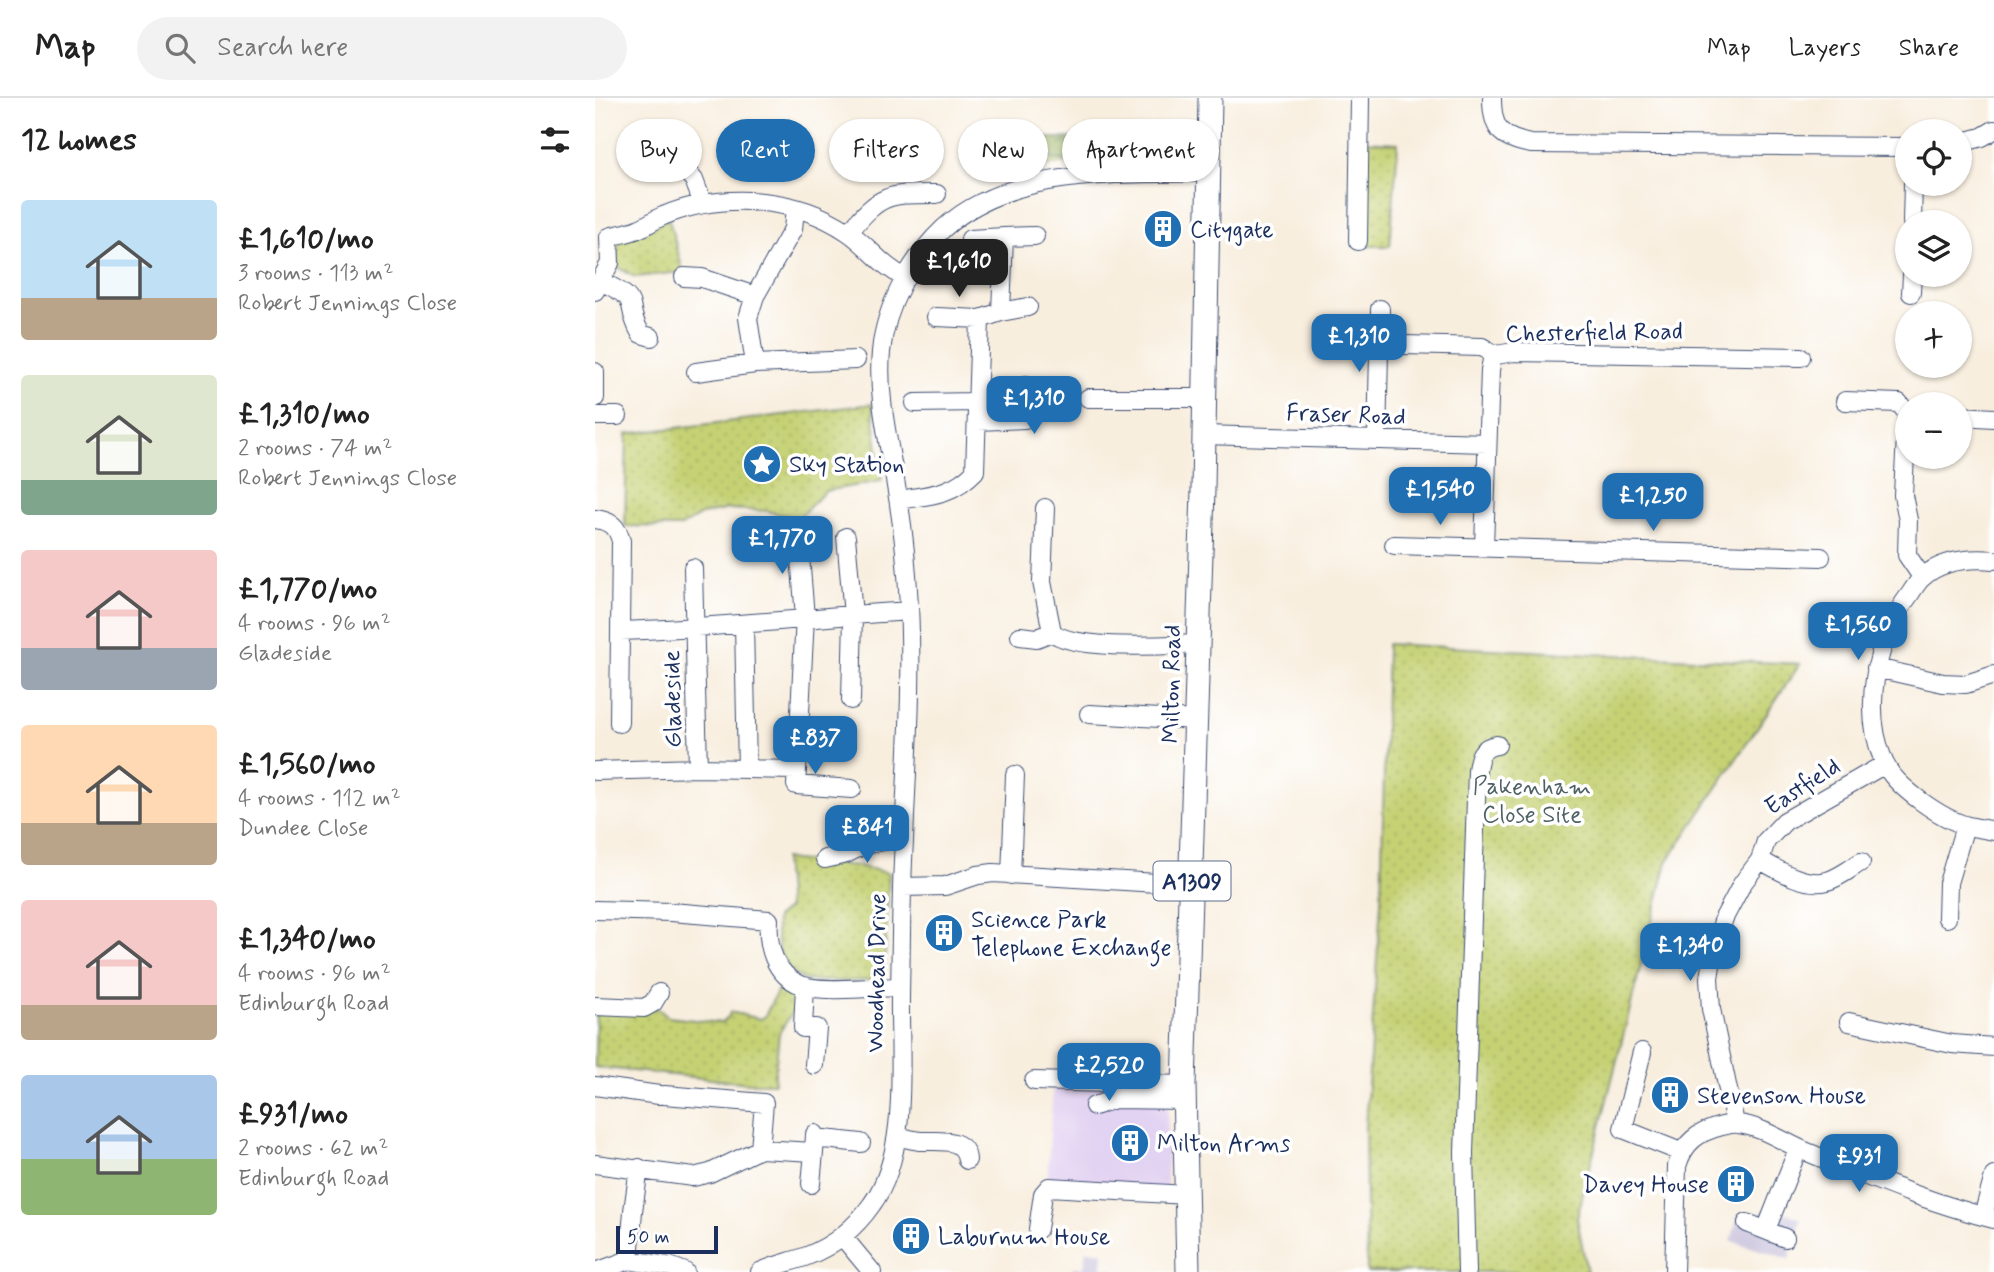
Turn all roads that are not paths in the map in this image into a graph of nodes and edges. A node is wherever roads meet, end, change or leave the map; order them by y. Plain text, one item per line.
1 (1210, 98) edge
2 (1360, 98) edge
3 (1492, 98) edge
4 (1210, 119) edge
5 (1994, 130) edge
6 (1972, 140) edge
7 (1895, 147) edge
8 (1062, 180) edge
9 (695, 182) edge
10 (1209, 182) edge
11 (927, 190) dead end
12 (703, 204) junction
13 (795, 209) junction
14 (849, 232) junction
15 (602, 234) edge
16 (1035, 236) dead end
17 (1004, 237) junction
18 (970, 239) dead end
19 (1358, 241) dead end
20 (684, 277) dead end
21 (905, 278) junction
22 (598, 286) edge
23 (755, 296) junction
24 (1028, 307) dead end
25 (1380, 309) dead end
26 (1001, 312) junction
27 (936, 317) dead end
28 (980, 319) junction
29 (651, 338) dead end
30 (1404, 345) dead end
31 (1496, 355) junction
32 (1801, 357) dead end
33 (856, 360) dead end
34 (755, 365) junction
35 (595, 372) edge
36 (696, 372) dead end
37 (1026, 385) dead end
38 (595, 398) edge
39 (1088, 398) dead end
40 (1204, 398) junction
41 (1845, 401) dead end
42 (977, 402) junction
43 (915, 403) dead end
44 (1895, 404) edge
45 (595, 416) edge
46 (618, 416) dead end
47 (1972, 417) edge
48 (1994, 418) edge
49 (978, 421) junction
50 (1204, 435) junction
51 (1377, 440) junction
52 (1487, 443) junction
53 (1904, 469) edge
54 (899, 500) junction
55 (1045, 508) dead end
56 (595, 519) edge
57 (798, 532) dead end
58 (846, 537) dead end
59 (1394, 545) dead end
60 (1484, 547) junction
61 (1821, 557) dead end
62 (1994, 560) edge
63 (693, 568) dead end
64 (1922, 577) junction
65 (909, 611) junction
66 (853, 615) junction
67 (804, 617) junction
68 (744, 624) junction
69 (696, 629) junction
70 (620, 631) junction
71 (1052, 632) junction
72 (1020, 636) dead end
73 (1198, 644) junction
74 (1876, 668) junction
75 (1994, 676) edge
76 (851, 700) dead end
77 (1089, 714) dead end
78 (1196, 719) junction
79 (619, 723) dead end
80 (1497, 745) dead end
81 (1885, 764) junction
82 (698, 768) junction
83 (747, 769) junction
84 (797, 770) junction
85 (595, 771) edge
86 (1015, 775) dead end
87 (852, 789) dead end
88 (1965, 826) junction
89 (1994, 831) edge
90 (904, 837) junction
91 (825, 859) dead end
92 (1760, 860) junction
93 (1861, 862) dead end
94 (1011, 875) junction
95 (1191, 885) junction
96 (902, 887) junction
97 (595, 910) edge
98 (1947, 918) dead end
99 (805, 986) junction
100 (900, 987) junction
101 (659, 993) dead end
102 (595, 1006) edge
103 (1850, 1022) dead end
104 (1994, 1047) edge
105 (1642, 1052) dead end
106 (814, 1065) dead end
107 (1034, 1081) dead end
108 (595, 1086) edge
109 (1184, 1092) junction
110 (1094, 1106) dead end
111 (1735, 1123) junction
112 (897, 1136) junction
113 (814, 1142) junction
114 (861, 1143) dead end
115 (760, 1149) junction
116 (1798, 1149) junction
117 (1681, 1152) junction
118 (967, 1160) dead end
119 (595, 1164) edge
120 (639, 1168) junction
121 (1994, 1176) edge
122 (811, 1177) dead end
123 (1187, 1195) junction
124 (1989, 1217) edge
125 (1747, 1223) dead end
126 (1038, 1229) dead end
127 (1766, 1230) junction
128 (843, 1237) junction
129 (1785, 1238) dead end
130 (629, 1261) junction
131 (596, 1272) edge
132 (685, 1272) edge
133 (759, 1272) edge
134 (872, 1272) edge
135 (1188, 1272) edge
136 (1467, 1272) edge
137 (1674, 1272) edge

1 - 4 main road, Milton Road / A1309
2 - 19 street
3 - 7 street
5 - 6 street
8 - 21 street, Woodhead Drive
9 - 12 street
10 - 40 main road, Milton Road / A1309
11 - 14 street
12 - 13 street
12 - 15 street
13 - 14 street
13 - 23 street
14 - 21 street
15 - 22 street
16 - 17 street
17 - 18 street
17 - 26 street
20 - 23 street
21 - 54 street, Woodhead Drive
22 - 29 street
23 - 34 street
24 - 26 street
25 - 51 street
26 - 28 street
27 - 28 street
28 - 42 street
30 - 31 street
31 - 32 street, Chesterfield Road
31 - 52 street, Chesterfield Road
33 - 34 street
34 - 36 street
35 - 38 street
37 - 49 street
39 - 40 street
40 - 50 main road, Milton Road / A1309
41 - 44 street
42 - 43 street
42 - 49 street
45 - 46 street
47 - 48 street
49 - 54 street
50 - 51 street, Fraser Road
50 - 73 main road, Milton Road / A1309
51 - 52 street, Fraser Road
52 - 60 street, Chesterfield Road
53 - 64 street
54 - 65 street, Woodhead Drive
55 - 71 street
56 - 70 street
57 - 67 street
58 - 66 street
59 - 60 street
60 - 61 street
62 - 64 street
63 - 69 street, Gladeside
64 - 74 street
65 - 66 street, Gladeside
65 - 90 street, Woodhead Drive
66 - 67 street, Gladeside
66 - 76 street
67 - 68 street, Gladeside
67 - 84 street
68 - 69 street, Gladeside
68 - 83 street
69 - 70 street, Gladeside
69 - 82 street, Gladeside
70 - 79 street
71 - 72 street
71 - 73 street
73 - 78 main road, Milton Road / A1309
74 - 75 street
74 - 81 street
77 - 78 street
78 - 95 main road, Milton Road / A1309
80 - 136 street
81 - 88 street
81 - 92 street, Eastfield
82 - 83 street
82 - 85 street
83 - 84 street
84 - 87 street
86 - 94 street
88 - 89 street
88 - 98 street
90 - 91 street
90 - 96 street, Woodhead Drive
92 - 93 street
92 - 111 street, Eastfield
94 - 95 street
94 - 96 street
95 - 109 main road, Milton Road / A1309
96 - 100 street, Woodhead Drive
97 - 99 street
99 - 100 street
99 - 106 street
100 - 112 street, Woodhead Drive
101 - 102 street
103 - 104 street
105 - 117 street
107 - 109 street
108 - 115 street
109 - 110 street
109 - 123 main road, Milton Road / A1309
111 - 116 street
111 - 117 street
112 - 118 street
112 - 128 street, Woodhead Drive
113 - 114 street
113 - 115 street
113 - 122 street
115 - 120 street
116 - 124 street
116 - 127 street
117 - 137 street
119 - 120 street
120 - 130 street
121 - 124 street
123 - 126 street
123 - 135 main road, Milton Road / A1309
125 - 127 street
127 - 129 street
128 - 133 street, Woodhead Drive
128 - 134 street
130 - 131 street
130 - 132 street

